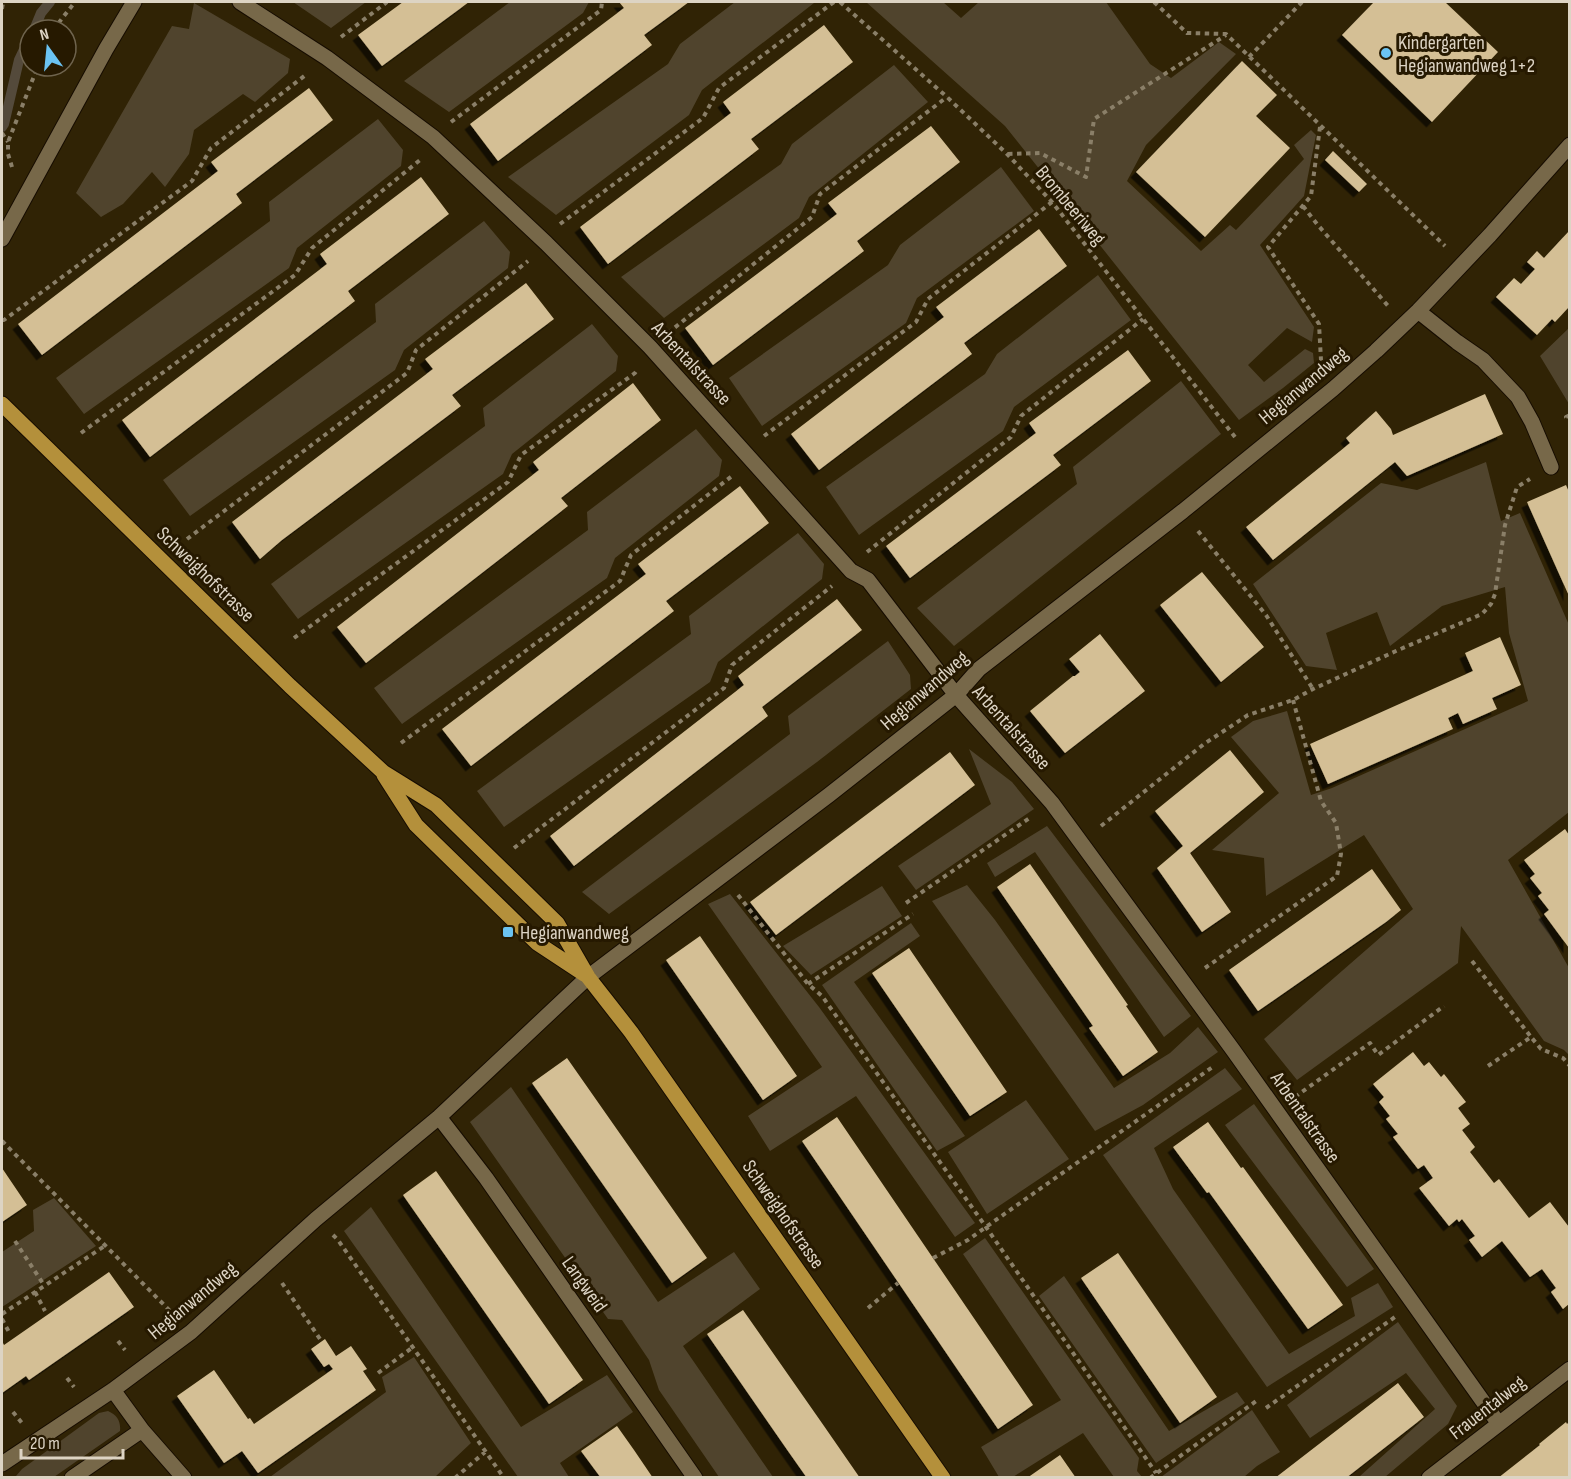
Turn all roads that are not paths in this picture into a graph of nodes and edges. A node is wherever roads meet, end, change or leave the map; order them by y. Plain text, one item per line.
1 (134, 2) edge
2 (240, 2) edge
3 (1569, 146) edge
4 (2, 239) edge
5 (1418, 311) junction
6 (2, 404) edge
7 (1551, 467) road end
8 (956, 695) junction
9 (382, 772) junction
10 (588, 977) junction
11 (439, 1117) junction
12 (1569, 1369) edge
13 (113, 1390) junction
14 (1499, 1424) junction
15 (142, 1430) junction
16 (2, 1464) edge
17 (72, 1478) edge
18 (184, 1478) edge
19 (694, 1478) edge
20 (943, 1478) edge
21 (1430, 1478) edge

1 - 4 street
2 - 8 street, Arbentalstrasse
3 - 5 street, Hegianwandweg
5 - 7 street
5 - 8 street, Hegianwandweg
6 - 9 main road, Schweighofstrasse
8 - 10 street, Hegianwandweg
8 - 14 street, Arbentalstrasse
9 - 10 main road, Schweighofstrasse
9 - 10 main road, Schweighofstrasse
10 - 11 street, Hegianwandweg
10 - 20 main road, Schweighofstrasse
11 - 13 street, Hegianwandweg
11 - 19 street, Langweid
12 - 14 street, Frauentalweg
13 - 15 street
13 - 16 street, Hegianwandweg
14 - 21 street, Frauentalweg
15 - 17 street
15 - 18 street

